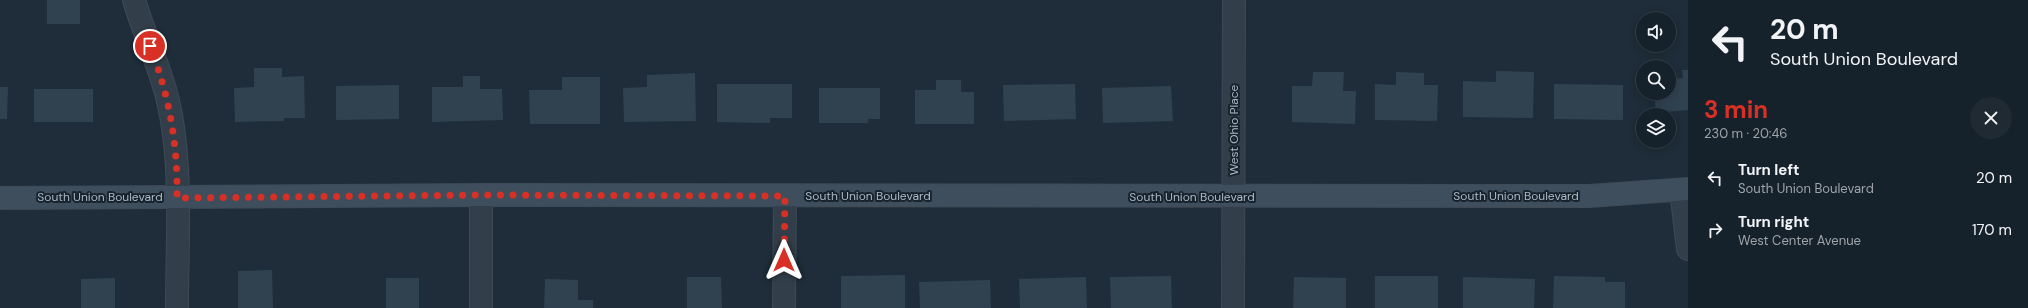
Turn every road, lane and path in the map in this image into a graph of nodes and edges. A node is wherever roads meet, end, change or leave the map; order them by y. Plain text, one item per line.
1 (134, 0) edge
2 (1234, 0) edge
3 (1685, 190) edge
4 (481, 195) junction
5 (785, 196) junction
6 (1234, 197) junction
7 (0, 198) edge
8 (177, 198) junction
9 (1688, 249) edge
10 (177, 308) edge
11 (481, 308) edge
12 (784, 308) edge
13 (1233, 308) edge

1 - 8 street
2 - 6 street, West Ohio Place
3 - 6 main road, South Union Boulevard
3 - 9 street
4 - 5 main road, South Union Boulevard
4 - 8 main road, South Union Boulevard
4 - 11 street
5 - 6 main road, South Union Boulevard
5 - 12 street
6 - 13 street, West Ohio Place
7 - 8 main road, South Union Boulevard
8 - 10 street

